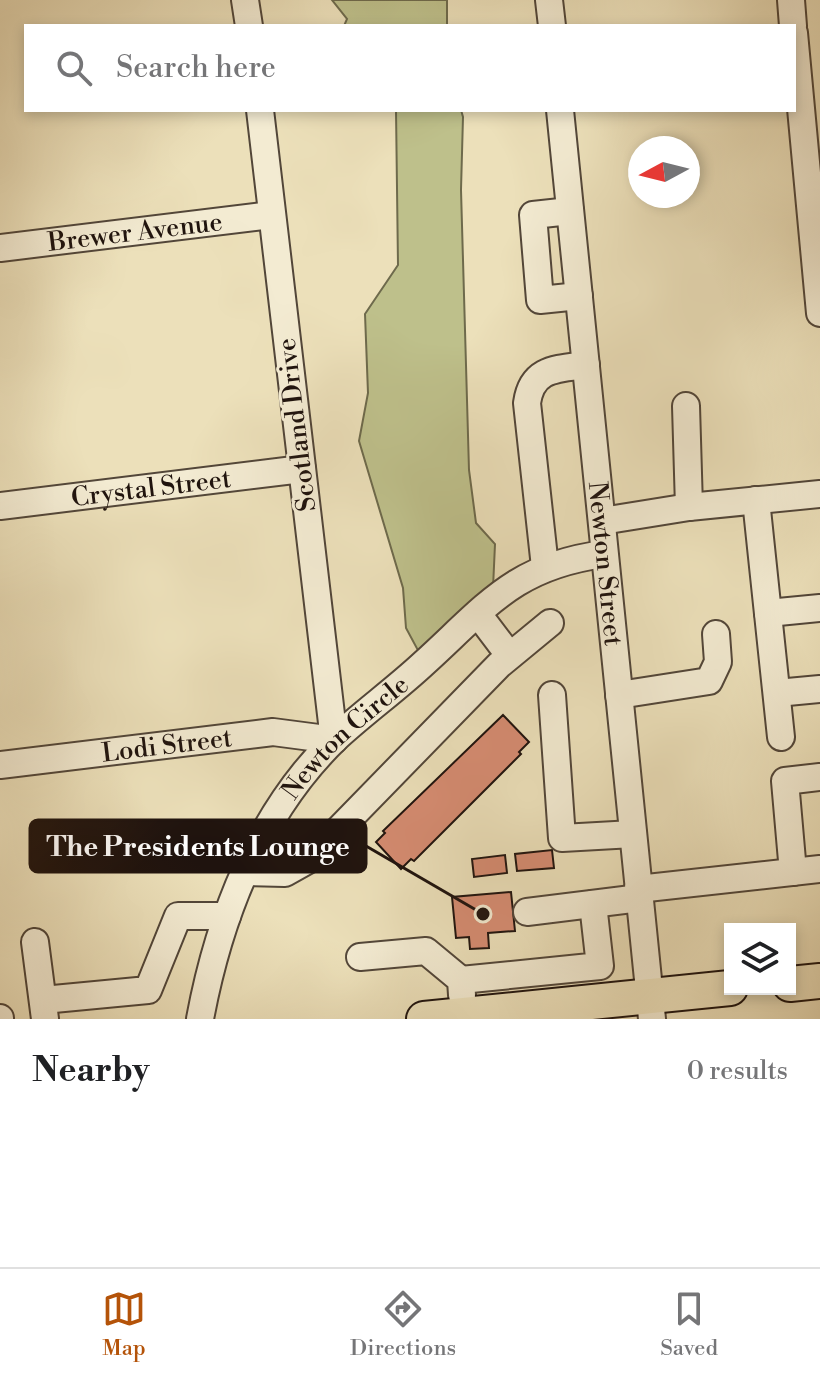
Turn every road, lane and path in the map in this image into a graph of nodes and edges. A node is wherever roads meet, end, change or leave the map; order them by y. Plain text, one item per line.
1 (245, 0) edge
2 (549, 0) edge
3 (791, 0) edge
4 (249, 24) edge
5 (552, 24) edge
6 (793, 24) edge
7 (796, 55) edge
8 (260, 112) edge
9 (560, 112) edge
10 (570, 211) junction
11 (271, 215) junction
12 (574, 243) junction
13 (536, 247) junction
14 (0, 248) edge
15 (578, 286) junction
16 (820, 313) edge
17 (586, 365) junction
18 (686, 406) dead end
19 (302, 469) junction
20 (820, 494) edge
21 (756, 500) junction
22 (0, 506) edge
23 (689, 507) junction
24 (602, 521) junction
25 (604, 554) junction
26 (545, 567) junction
27 (820, 608) edge
28 (768, 613) junction
29 (478, 614) junction
30 (550, 623) dead end
31 (716, 634) dead end
32 (509, 655) junction
33 (820, 689) edge
34 (777, 693) junction
35 (552, 695) dead end
36 (619, 695) junction
37 (781, 737) dead end
38 (334, 740) junction
39 (0, 765) edge
40 (820, 777) edge
41 (633, 834) junction
42 (820, 869) edge
43 (246, 872) junction
44 (793, 872) junction
45 (639, 894) junction
46 (593, 904) junction
47 (527, 912) dead end
48 (227, 916) junction
49 (35, 942) dead end
50 (360, 957) dead end
51 (461, 980) junction
52 (820, 981) edge
53 (796, 983) edge
54 (724, 989) edge
55 (650, 1007) edge
56 (44, 1010) edge
57 (464, 1015) junction
58 (200, 1019) edge
59 (424, 1019) edge

1 - 4 street
2 - 5 street
3 - 6 street
7 - 16 street
8 - 11 street, Scotland Drive
9 - 10 street, Newton Street
10 - 12 street, Newton Street
10 - 13 street
11 - 14 street, Brewer Avenue
11 - 19 street, Scotland Drive
12 - 13 street
12 - 15 street, Newton Street
13 - 15 street
15 - 17 street, Newton Street
17 - 24 street, Newton Street
17 - 26 street
18 - 23 street
19 - 22 street, Crystal Street
19 - 38 street, Scotland Drive
20 - 21 street
21 - 23 street
21 - 28 street
23 - 24 street
24 - 25 street, Newton Street
25 - 26 street, Newton Circle
25 - 36 street, Newton Street
26 - 29 street, Newton Circle
27 - 28 street
28 - 34 street
29 - 32 street
29 - 38 street, Newton Circle
30 - 32 street
31 - 36 street
32 - 43 street
33 - 34 street
34 - 37 street
35 - 41 street
36 - 41 street, Newton Street
38 - 39 street, Lodi Street
38 - 43 street, Newton Circle
40 - 44 street
41 - 45 street, Newton Street
42 - 44 street
43 - 48 street, Newton Circle
44 - 45 street
45 - 46 street
45 - 55 street, Newton Street
46 - 47 street
46 - 51 street
48 - 56 street
48 - 58 street, Newton Circle
49 - 56 street
50 - 51 street
51 - 57 street
52 - 53 main road
54 - 55 main road
55 - 57 main road
57 - 59 main road

